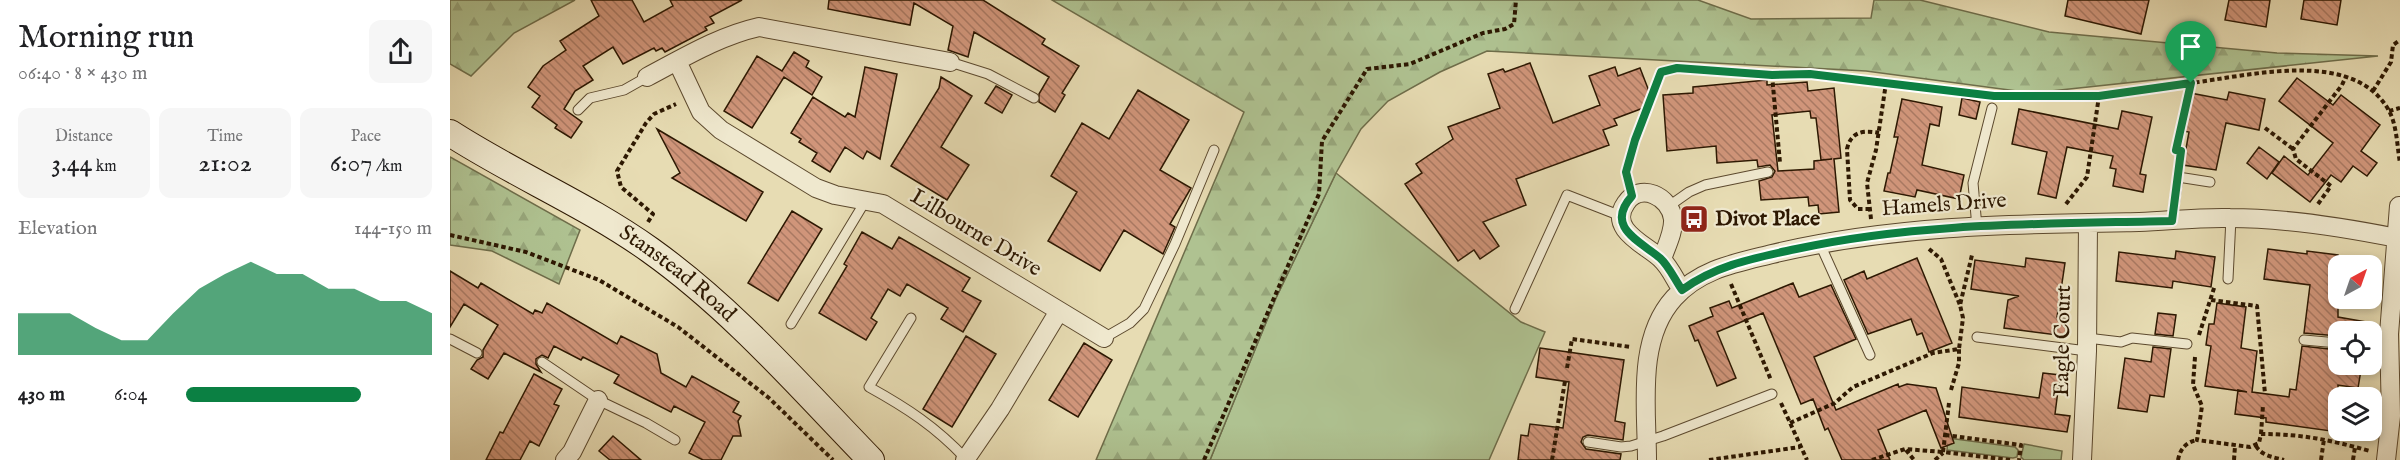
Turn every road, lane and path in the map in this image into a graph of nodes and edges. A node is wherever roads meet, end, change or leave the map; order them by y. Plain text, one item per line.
1 (1516, 0) edge
2 (2400, 39) edge
3 (677, 61) junction
4 (950, 62) joint
5 (1772, 75) junction
6 (2346, 76) junction
7 (646, 77) joint
8 (1886, 83) junction
9 (2191, 83) junction
10 (2373, 91) junction
11 (693, 96) junction
12 (2099, 96) junction
13 (1034, 98) dead end
14 (1992, 108) dead end
15 (2400, 108) edge
16 (578, 110) dead end
17 (2389, 111) junction
18 (2265, 128) dead end
19 (450, 133) edge
20 (1879, 133) junction
21 (2293, 149) junction
22 (1214, 150) dead end
23 (2400, 163) edge
24 (1768, 172) joint
25 (2178, 177) junction
26 (2210, 182) dead end
27 (1632, 196) junction
28 (866, 200) junction
29 (1669, 206) junction
30 (2399, 206) edge
31 (1870, 209) junction
32 (1621, 216) junction
33 (2231, 218) junction
34 (2172, 221) junction
35 (2063, 223) junction
36 (2088, 223) junction
37 (2310, 224) junction
38 (1977, 227) junction
39 (1917, 230) junction
40 (450, 234) edge
41 (1874, 234) junction
42 (2397, 238) junction
43 (636, 241) junction
44 (1820, 244) junction
45 (1972, 255) dead end
46 (1662, 259) junction
47 (1723, 266) junction
48 (2397, 268) edge
49 (2228, 279) joint
50 (1682, 290) junction
51 (2211, 300) junction
52 (1960, 305) junction
53 (1515, 309) dead end
54 (1059, 311) junction
55 (911, 318) dead end
56 (791, 324) dead end
57 (1977, 336) dead end
58 (1104, 338) joint
59 (2382, 338) edge
60 (450, 339) edge
61 (2304, 340) dead end
62 (2328, 342) edge
63 (2087, 344) junction
64 (2192, 345) joint
65 (1650, 349) junction
66 (1959, 349) junction
67 (477, 353) dead end
68 (1870, 355) dead end
69 (2195, 355) dead end
70 (2382, 360) edge
71 (542, 362) dead end
72 (1567, 368) dead end
73 (1565, 381) dead end
74 (1772, 382) dead end
75 (1951, 390) dead end
76 (1772, 394) dead end
77 (2265, 394) dead end
78 (598, 400) junction
79 (1781, 402) dead end
80 (1949, 403) dead end
81 (2263, 405) dead end
82 (1790, 423) junction
83 (2261, 434) junction
84 (1945, 435) junction
85 (2324, 439) junction
86 (675, 440) dead end
87 (2197, 440) junction
88 (1647, 441) junction
89 (1588, 442) dead end
90 (2235, 446) junction
91 (2256, 446) junction
92 (1801, 447) junction
93 (2355, 447) junction
94 (1905, 449) junction
95 (1943, 452) junction
96 (573, 457) edge
97 (2386, 457) edge
98 (833, 460) edge
99 (871, 460) edge
100 (965, 460) edge
101 (1204, 460) edge
102 (1552, 460) edge
103 (1647, 460) edge
104 (1709, 460) edge
105 (1807, 460) edge
106 (1872, 460) edge
107 (1914, 460) edge
108 (1935, 460) edge
109 (2010, 460) edge
110 (2019, 460) edge
111 (2082, 460) edge
112 (2178, 460) edge
113 (2234, 460) edge
114 (2284, 460) edge
115 (2321, 460) edge
116 (2353, 460) edge

1 - 101 path
2 - 10 path
3 - 4 street
3 - 7 street
3 - 11 street, Lilbourne Drive
4 - 13 lane
5 - 8 path
5 - 24 path
5 - 27 path
6 - 9 path
6 - 10 path
6 - 21 path
7 - 16 lane
8 - 12 path
8 - 20 path
9 - 12 path
9 - 25 path
10 - 17 path
11 - 28 street, Lilbourne Drive
11 - 43 path
12 - 35 path
14 - 38 lane
15 - 17 path
17 - 23 path
18 - 21 path
19 - 43 main road, Stanstead Road
20 - 31 path
20 - 31 path
21 - 37 path
22 - 58 lane
24 - 29 lane
25 - 26 lane
25 - 34 lane
27 - 29 street
27 - 32 street
28 - 54 street, Lilbourne Drive
28 - 56 lane
29 - 46 street
30 - 42 street
31 - 41 path
32 - 46 street
32 - 53 lane
33 - 34 street, Hamels Drive
33 - 37 street, Hamels Drive
33 - 49 lane
34 - 36 street, Hamels Drive
35 - 36 street, Hamels Drive
35 - 38 street, Hamels Drive
36 - 63 street, Eagle Court
37 - 42 street, Hamels Drive
38 - 39 street, Hamels Drive
39 - 41 street, Hamels Drive
39 - 52 path
40 - 98 path
41 - 44 street, Hamels Drive
42 - 48 street
43 - 99 main road, Stanstead Road
44 - 47 street, Hamels Drive
44 - 68 lane
45 - 52 path
46 - 50 street
47 - 50 street, Hamels Drive
47 - 74 path
48 - 59 street
49 - 51 path
50 - 65 street, Hamels Drive
51 - 64 path
51 - 77 path
52 - 66 path
54 - 58 street, Lilbourne Drive
54 - 100 street
55 - 100 lane
57 - 63 lane
60 - 67 lane
61 - 62 lane
63 - 64 lane
63 - 111 street, Eagle Court
65 - 72 path
65 - 88 street, Hamels Drive
66 - 75 path
66 - 82 path
69 - 87 path
70 - 97 street
71 - 78 lane
73 - 102 path
76 - 88 lane
78 - 86 lane
78 - 96 street
79 - 82 path
80 - 84 path
81 - 83 path
82 - 92 path
83 - 85 path
83 - 91 path
84 - 95 path
84 - 110 path
85 - 93 path
85 - 115 path
87 - 90 path
87 - 112 path
88 - 89 lane
88 - 103 street, Hamels Drive
90 - 91 path
90 - 113 path
91 - 114 path
92 - 104 path
92 - 105 path
93 - 97 path
93 - 116 path
94 - 95 path
94 - 106 path
94 - 107 path
95 - 108 path
95 - 109 path

